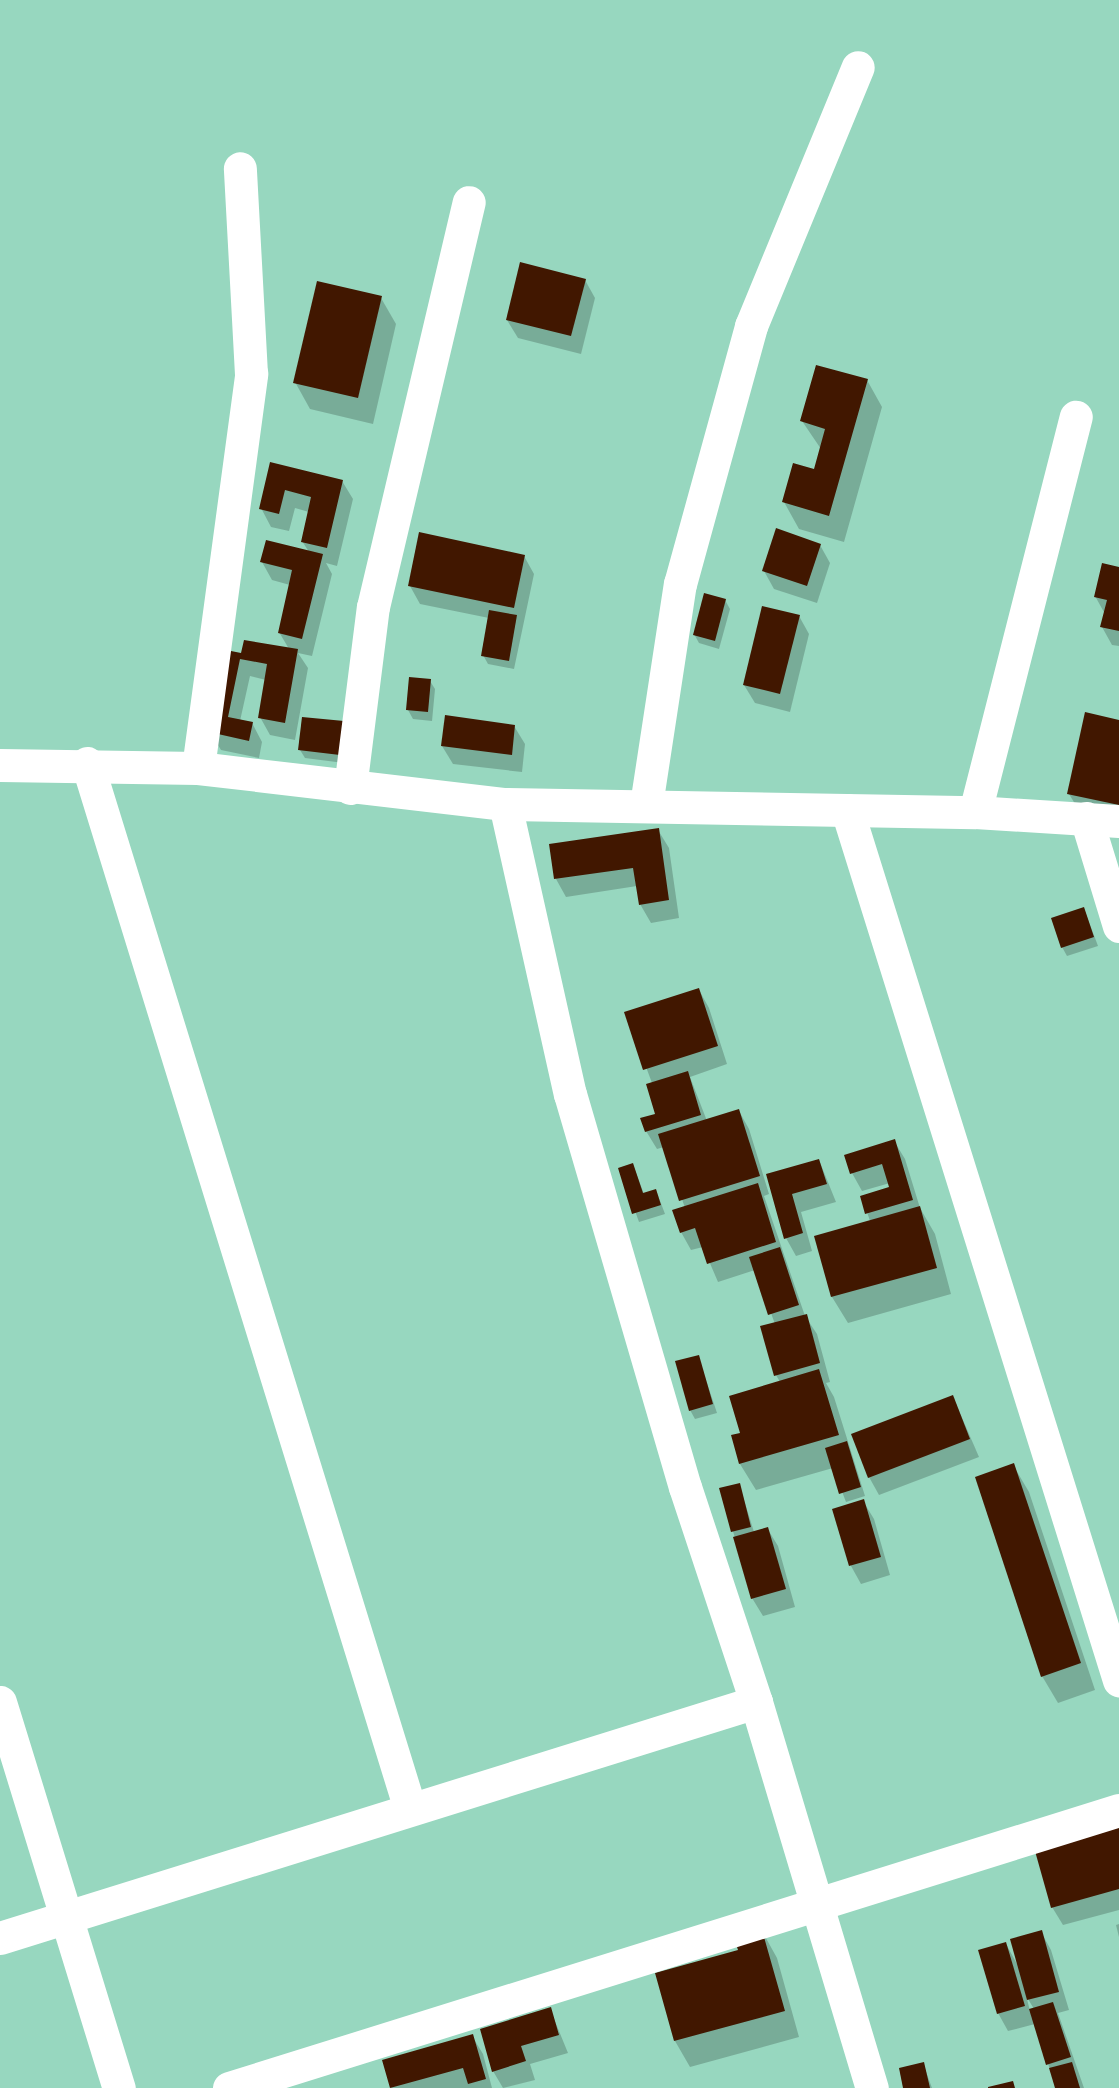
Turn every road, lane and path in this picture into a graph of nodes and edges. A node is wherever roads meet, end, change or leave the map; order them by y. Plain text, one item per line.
1 (858, 67) dead end
2 (240, 168) dead end
3 (469, 202) dead end
4 (1076, 417) dead end
5 (87, 763) junction
6 (0, 765) edge
7 (198, 768) junction
8 (350, 788) junction
9 (505, 804) junction
10 (646, 805) junction
11 (847, 810) junction
12 (975, 812) junction
13 (1086, 818) junction
14 (1119, 821) edge
15 (1119, 926) edge
16 (1119, 1680) edge
17 (0, 1702) edge
18 (756, 1702) junction
19 (410, 1809) junction
20 (1119, 1810) edge
21 (815, 1905) junction
22 (66, 1916) junction
23 (0, 1938) edge
24 (118, 2088) edge
25 (229, 2088) edge
26 (872, 2088) edge

1 - 10 street
2 - 7 street
3 - 8 street
4 - 12 street
5 - 6 street
5 - 7 street
5 - 19 street
7 - 8 street
8 - 9 street
9 - 10 street
9 - 18 street
10 - 11 street
11 - 12 street
11 - 16 street
12 - 13 street
13 - 14 street
13 - 15 street
17 - 22 street
18 - 19 street
18 - 21 street
19 - 22 street
20 - 21 street
21 - 25 street
21 - 26 street
22 - 23 street
22 - 24 street

